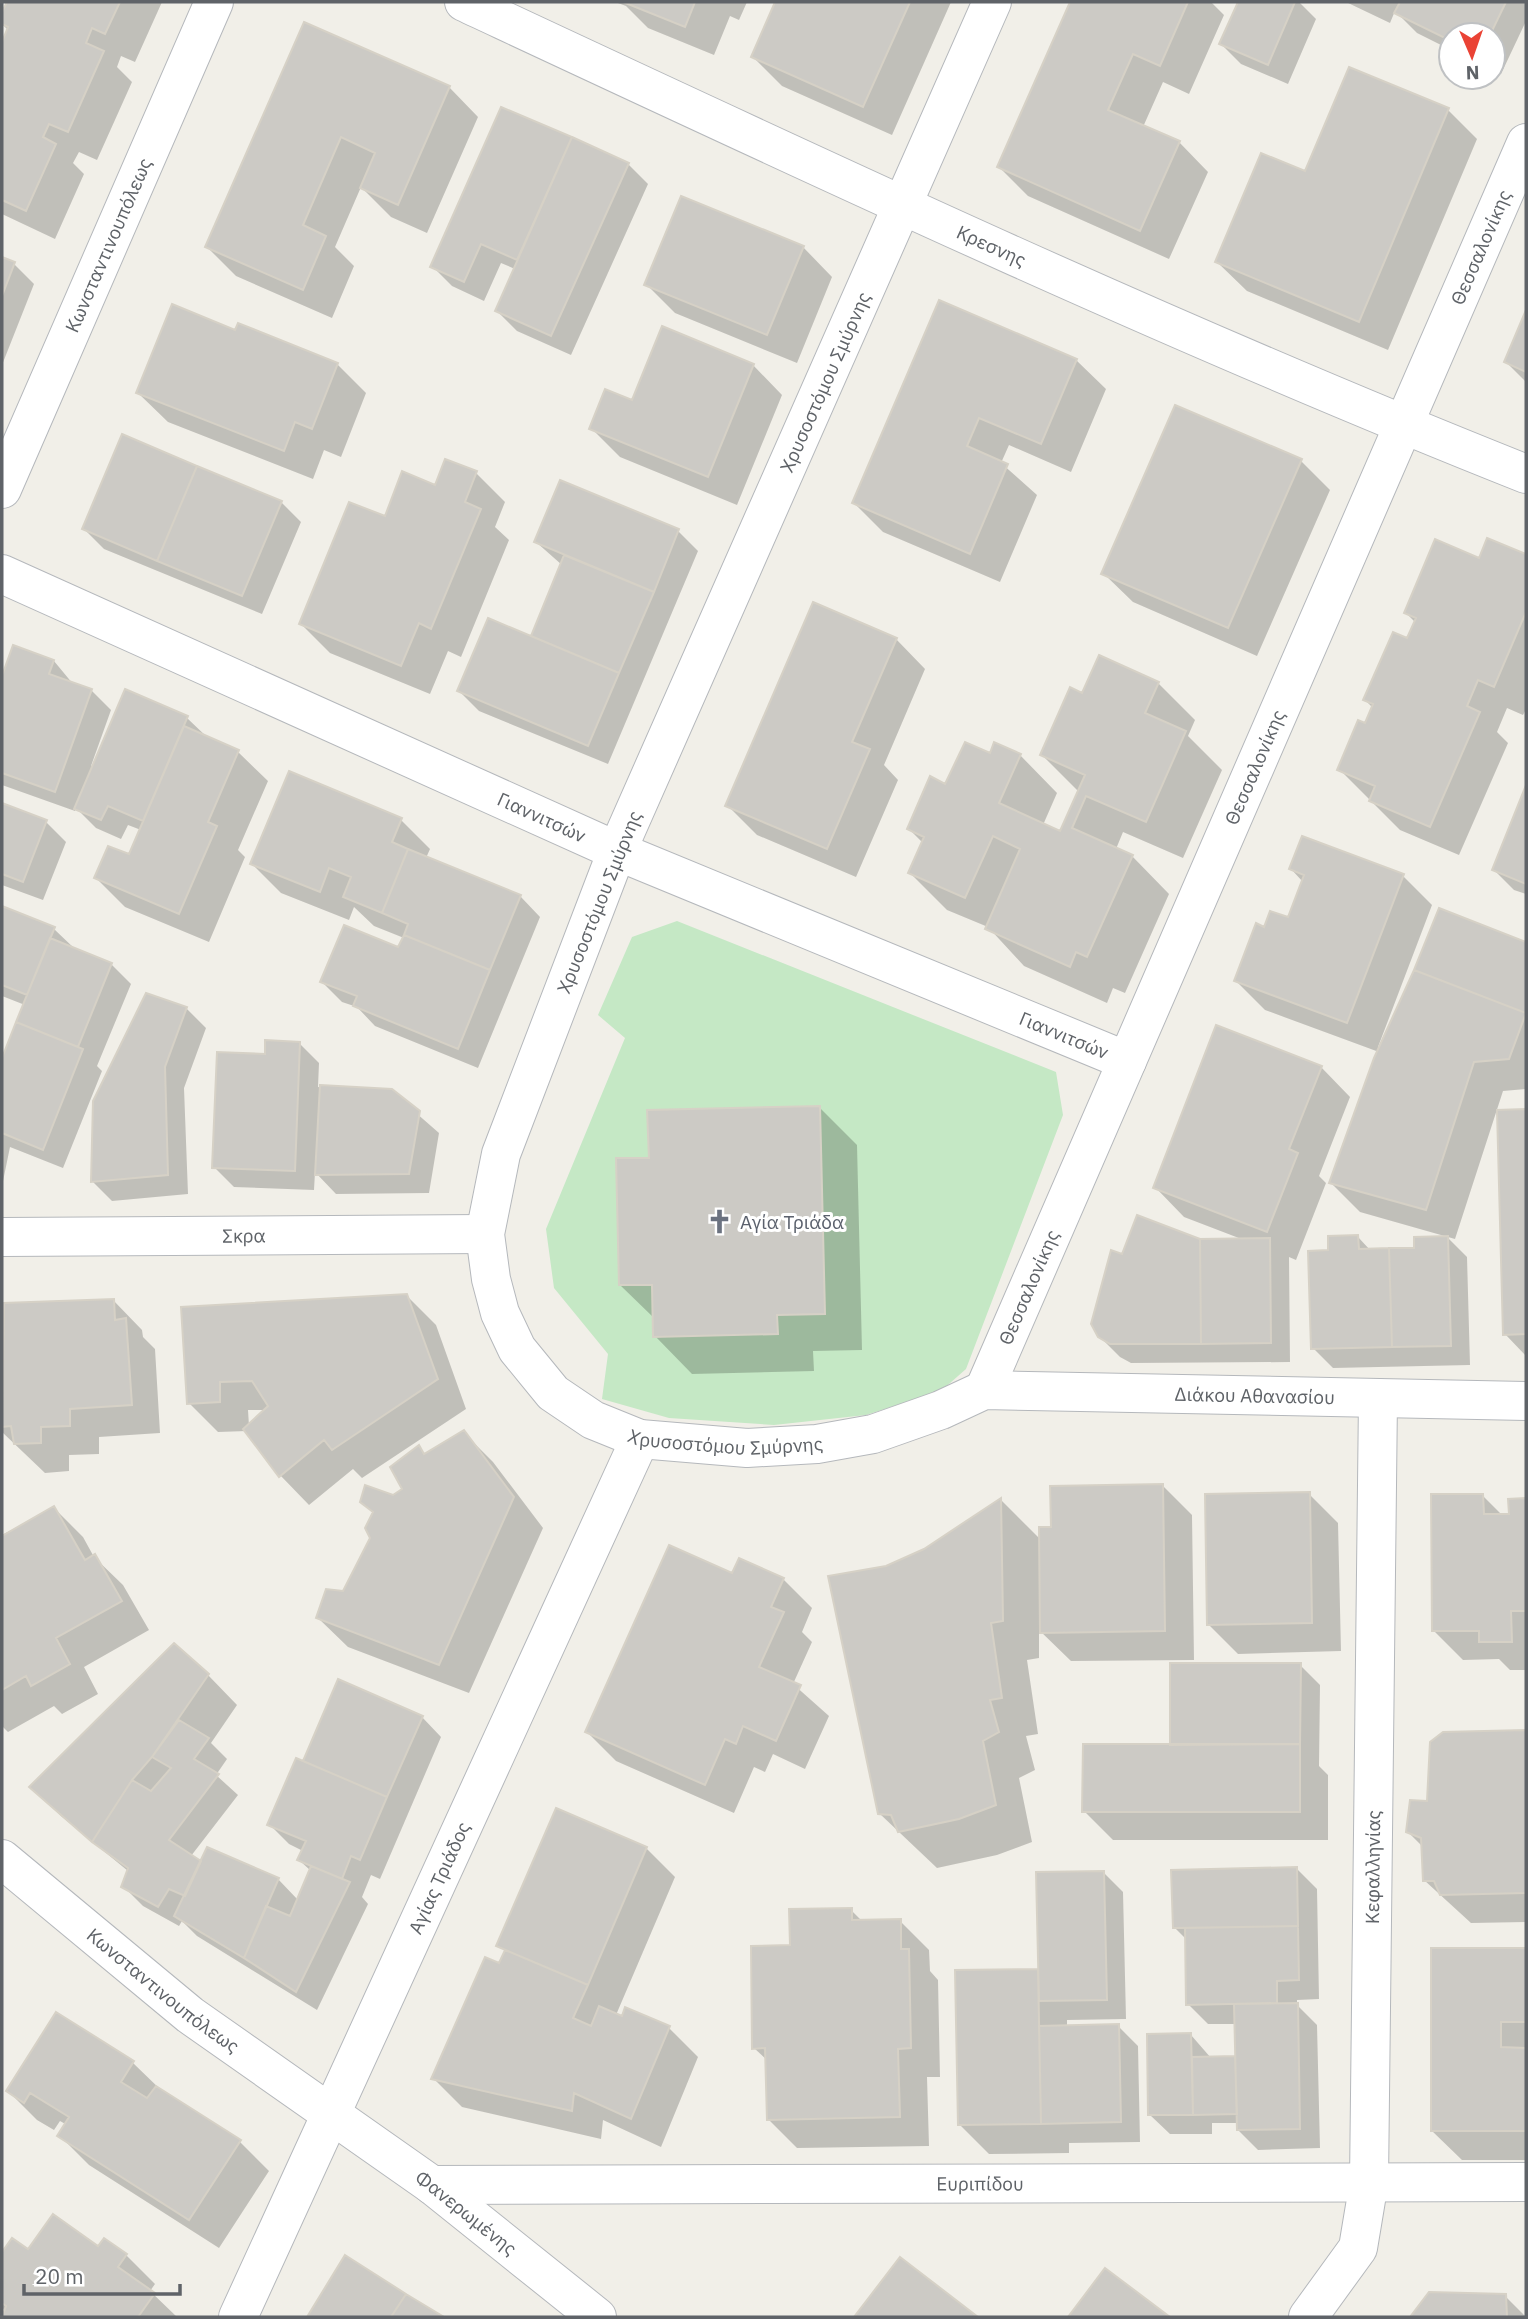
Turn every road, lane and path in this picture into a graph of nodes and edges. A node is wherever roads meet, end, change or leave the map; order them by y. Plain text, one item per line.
1 (214, 2) edge
2 (464, 2) edge
3 (992, 2) edge
4 (1526, 143) edge
5 (903, 207) junction
6 (1403, 425) junction
7 (1526, 474) edge
8 (2, 489) edge
9 (2, 574) edge
10 (617, 851) junction
11 (1127, 1061) junction
12 (485, 1234) junction
13 (2, 1237) edge
14 (984, 1390) junction
15 (1378, 1398) junction
16 (1526, 1401) edge
17 (640, 1439) junction
18 (2, 1859) edge
19 (331, 2113) junction
20 (1369, 2182) junction
21 (1526, 2182) edge
22 (432, 2185) junction
23 (238, 2317) edge
24 (597, 2317) edge
25 (1308, 2317) edge

1 - 8 street, Κωνσταντινουπόλεως
2 - 5 street, Κρεσνης
3 - 5 street, Χρυσοστόμου Σμύρνης
4 - 6 street, Θεσσαλονίκης
5 - 6 street, Κρεσνης
5 - 10 street, Χρυσοστόμου Σμύρνης
6 - 7 street, Κρεσνης
6 - 11 street, Θεσσαλονίκης
9 - 10 street, Γιαννιτσών
10 - 11 street, Γιαννιτσών
10 - 12 street, Χρυσοστόμου Σμύρνης
11 - 14 street, Θεσσαλονίκης
12 - 13 street, Σκρα
12 - 17 street, Χρυσοστόμου Σμύρνης
14 - 15 street, Διάκου Αθανασίου
14 - 17 street, Χρυσοστόμου Σμύρνης
15 - 16 street, Διάκου Αθανασίου
15 - 20 street, Κεφαλληνίας
17 - 19 street, Αγίας Τριάδος
18 - 19 street, Κωνσταντινουπόλεως
19 - 22 street, Φανερωμένης
19 - 23 street, Αγίας Τριάδος
20 - 21 street, Ευριπίδου
20 - 22 street, Ευριπίδου
20 - 25 street, Κεφαλληνίας
22 - 24 street, Φανερωμένης

